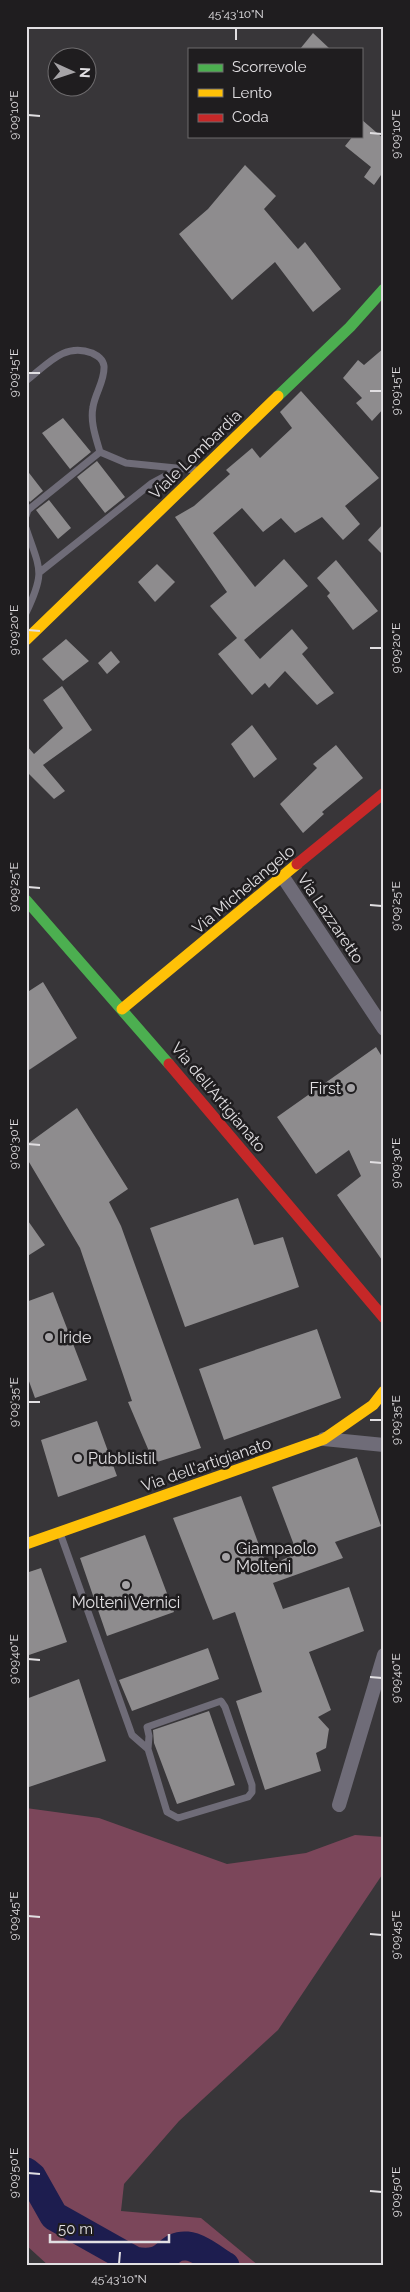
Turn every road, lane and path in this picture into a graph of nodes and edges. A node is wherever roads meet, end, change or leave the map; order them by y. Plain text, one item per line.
1 (383, 294) edge
2 (26, 381) edge
3 (100, 452) junction
4 (178, 469) junction
5 (202, 470) junction
6 (26, 516) edge
7 (26, 528) edge
8 (40, 572) junction
9 (26, 613) edge
10 (26, 640) edge
11 (384, 793) edge
12 (283, 877) junction
13 (26, 900) edge
14 (122, 1009) junction
15 (384, 1029) edge
16 (384, 1318) edge
17 (384, 1391) edge
18 (378, 1402) edge
19 (324, 1439) junction
20 (358, 1443) junction
21 (384, 1445) edge
22 (384, 1452) edge
23 (60, 1532) junction
24 (26, 1544) edge
25 (383, 1657) edge
26 (148, 1749) junction
27 (339, 1805) dead end

1 - 5 street, Viale Lombardia
2 - 3 lane
3 - 4 lane
3 - 6 lane
4 - 5 lane
4 - 8 lane
5 - 10 street, Viale Lombardia
7 - 8 lane
8 - 9 lane
11 - 12 street, Via Michelangelo
12 - 14 street, Via Michelangelo
12 - 15 street, Via Lazzaretto
13 - 14 street, Via dell'Artigianato
14 - 16 street, Via dell'Artigianato
17 - 18 street, Via dell'artigianato
18 - 19 street, Via dell'artigianato
19 - 20 street
19 - 23 street, Via dell'artigianato
20 - 21 street
20 - 22 street
23 - 24 street, Via dell'artigianato
23 - 26 lane
25 - 27 street
26 - 26 lane

